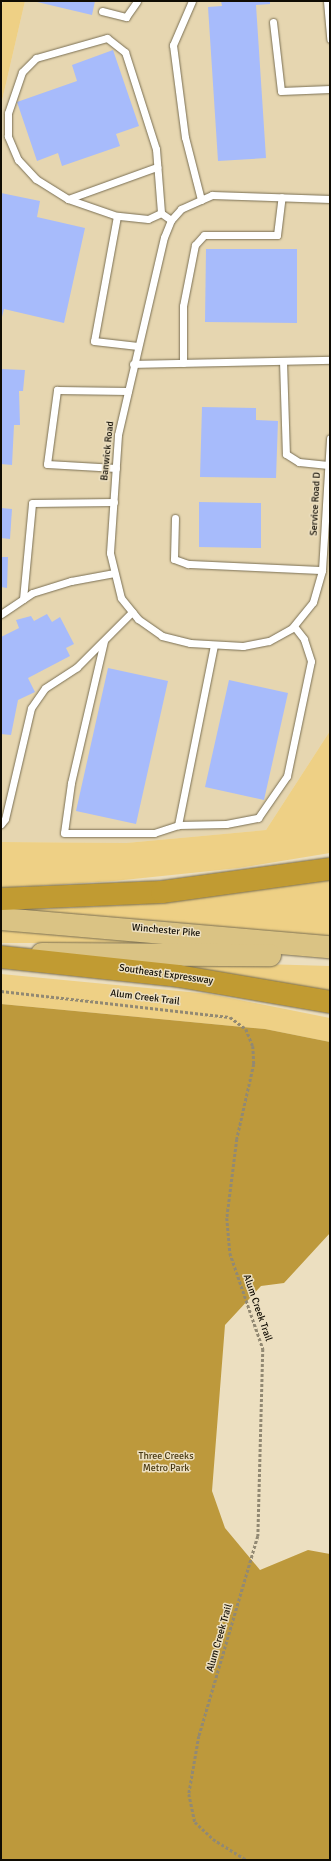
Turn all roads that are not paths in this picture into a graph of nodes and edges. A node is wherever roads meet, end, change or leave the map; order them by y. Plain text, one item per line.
1 (137, 1) edge
2 (192, 1) edge
3 (327, 1) edge
4 (102, 11) dead end
5 (273, 22) dead end
6 (330, 39) edge
7 (330, 89) edge
8 (157, 167) junction
9 (282, 197) junction
10 (68, 199) junction
11 (330, 199) edge
12 (201, 200) junction
13 (161, 213) junction
14 (117, 216) junction
15 (171, 220) junction
16 (138, 346) junction
17 (330, 360) edge
18 (283, 361) junction
19 (183, 363) junction
20 (133, 364) junction
21 (128, 391) junction
22 (330, 438) edge
23 (328, 465) junction
24 (116, 468) junction
25 (114, 502) junction
26 (175, 518) dead end
27 (322, 570) junction
28 (114, 573) junction
29 (23, 599) junction
30 (132, 612) junction
31 (1, 614) edge
32 (294, 626) junction
33 (104, 641) junction
34 (214, 645) junction
35 (1, 824) edge
36 (178, 825) junction
37 (330, 869) edge
38 (1, 899) edge
39 (1, 919) edge
40 (330, 947) edge
41 (1, 957) edge
42 (330, 958) edge
43 (330, 1002) edge

1 - 4 lane
2 - 12 lane
3 - 6 lane
5 - 7 lane
8 - 10 lane
8 - 10 lane
8 - 13 lane
9 - 11 lane, Banwick Road
9 - 12 lane, Banwick Road
9 - 19 lane
10 - 14 lane
12 - 15 lane, Banwick Road
13 - 14 lane
13 - 15 lane
14 - 16 lane
15 - 16 lane, Banwick Road
16 - 20 lane, Banwick Road
17 - 18 lane
18 - 19 lane
18 - 23 lane
19 - 20 lane
20 - 21 lane, Banwick Road
21 - 24 lane, Banwick Road
21 - 24 lane
22 - 23 lane, Service Road D
23 - 27 lane, Service Road D
24 - 25 lane, Banwick Road
25 - 28 lane, Banwick Road
25 - 29 lane
26 - 27 lane
27 - 32 lane, Banwick Road
28 - 29 lane
28 - 30 lane, Banwick Road
29 - 31 lane
30 - 33 lane
30 - 34 lane, Banwick Road
32 - 34 lane, Banwick Road
32 - 36 lane
33 - 35 lane
33 - 36 lane
34 - 36 lane
37 - 38 highway
39 - 40 main road, Winchester Pike
41 - 42 main road, Winchester Pike
41 - 43 highway, Southeast Expressway

